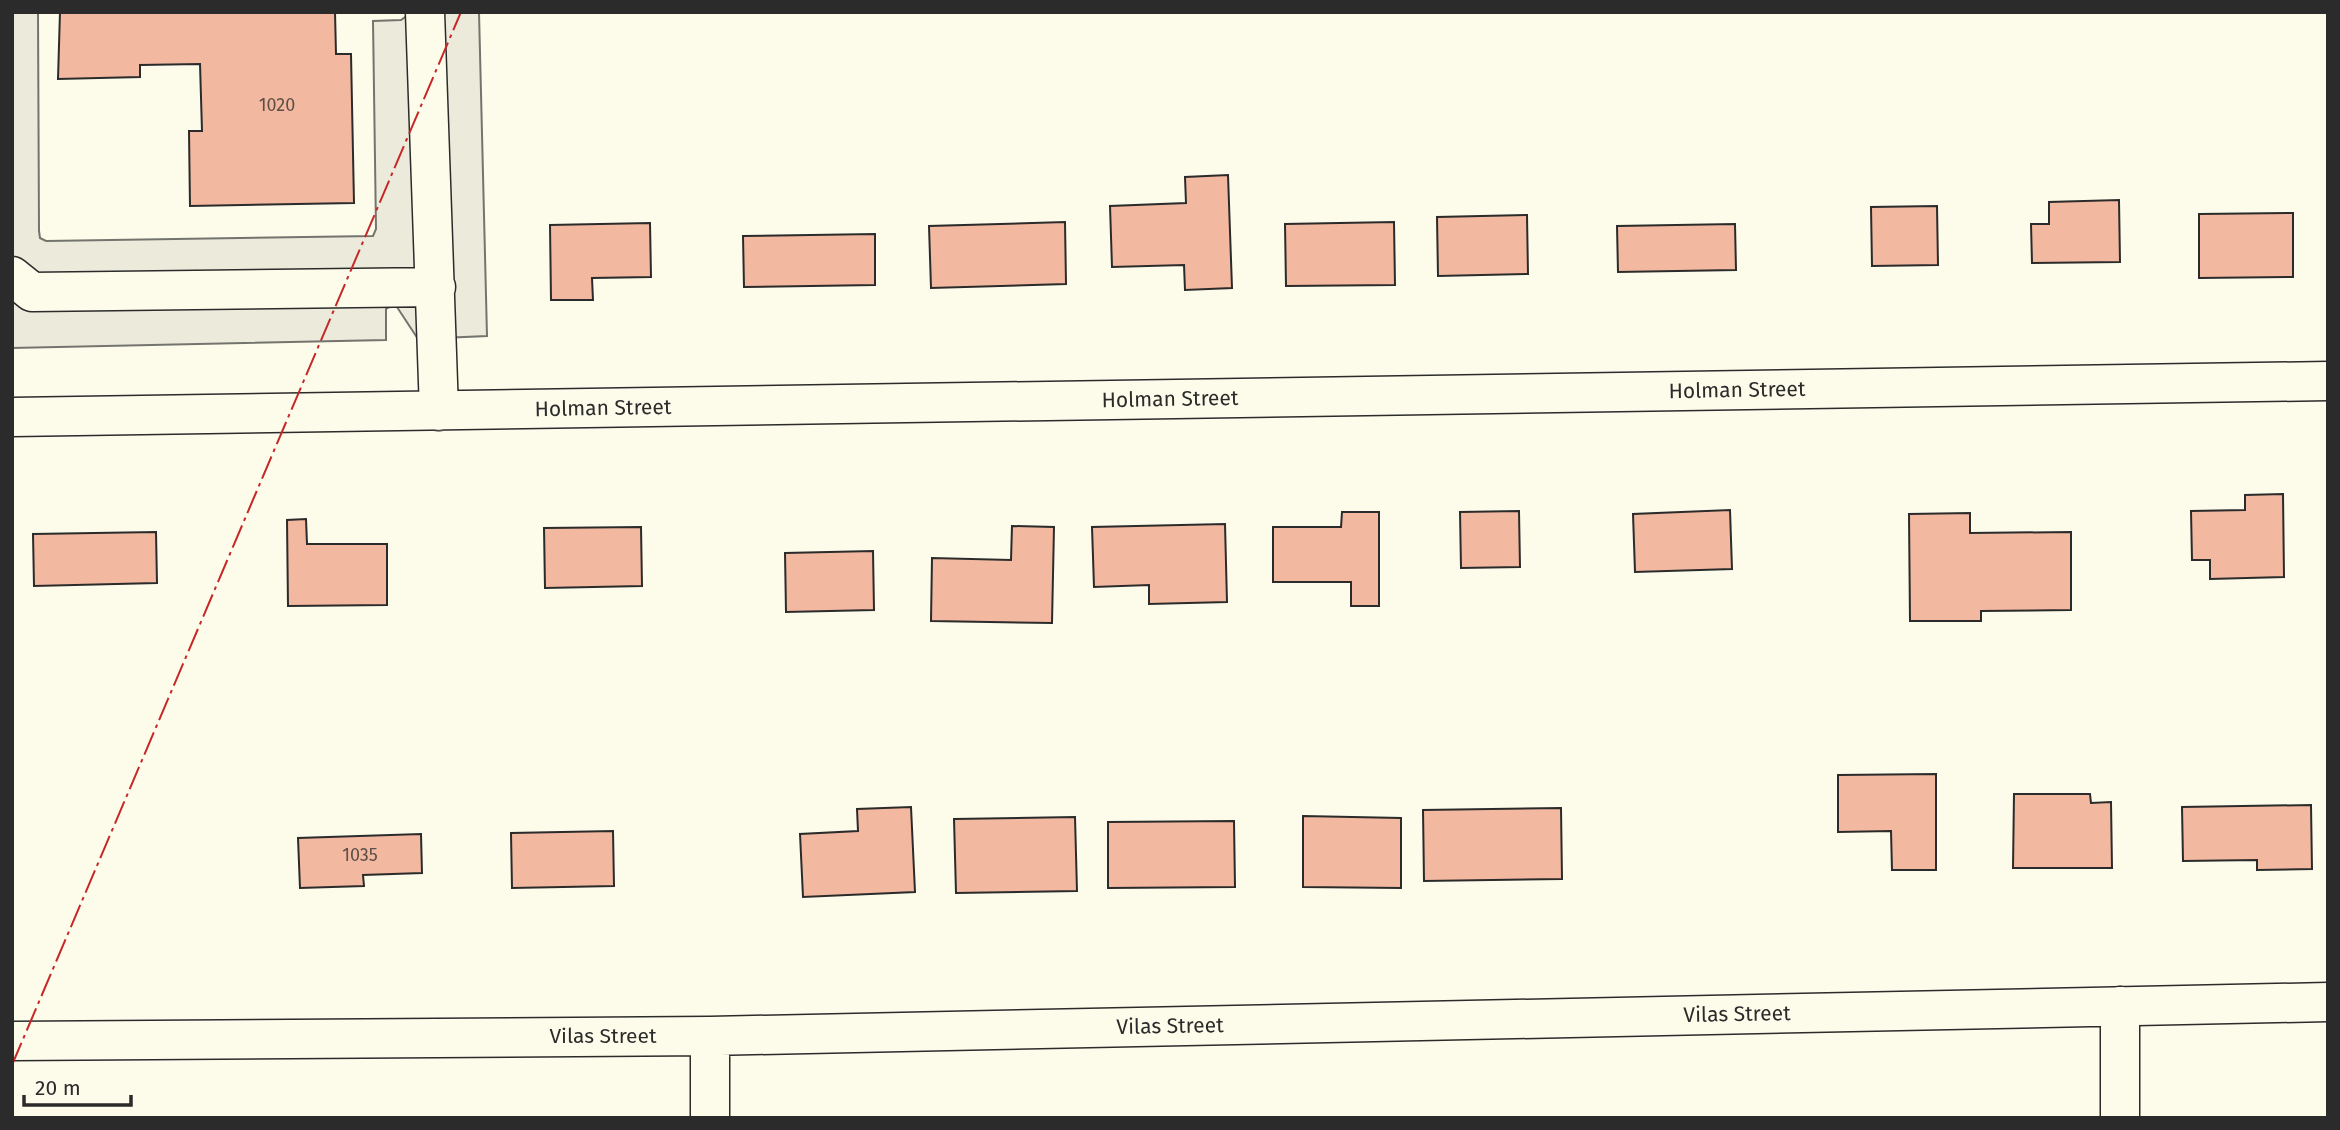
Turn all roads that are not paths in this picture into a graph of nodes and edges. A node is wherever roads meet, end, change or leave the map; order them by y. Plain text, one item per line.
1 (425, 12) edge
2 (12, 276) edge
3 (436, 287) junction
4 (2328, 381) edge
5 (439, 411) junction
6 (12, 417) edge
7 (2328, 1002) edge
8 (2120, 1006) junction
9 (710, 1035) junction
10 (12, 1041) edge
11 (710, 1118) edge
12 (2120, 1118) edge

1 - 3 street
2 - 3 street
3 - 5 street
4 - 5 street, Holman Street
5 - 6 street, Holman Street
7 - 8 street, Vilas Street
8 - 9 street, Vilas Street
8 - 12 street
9 - 10 street, Vilas Street
9 - 11 street

